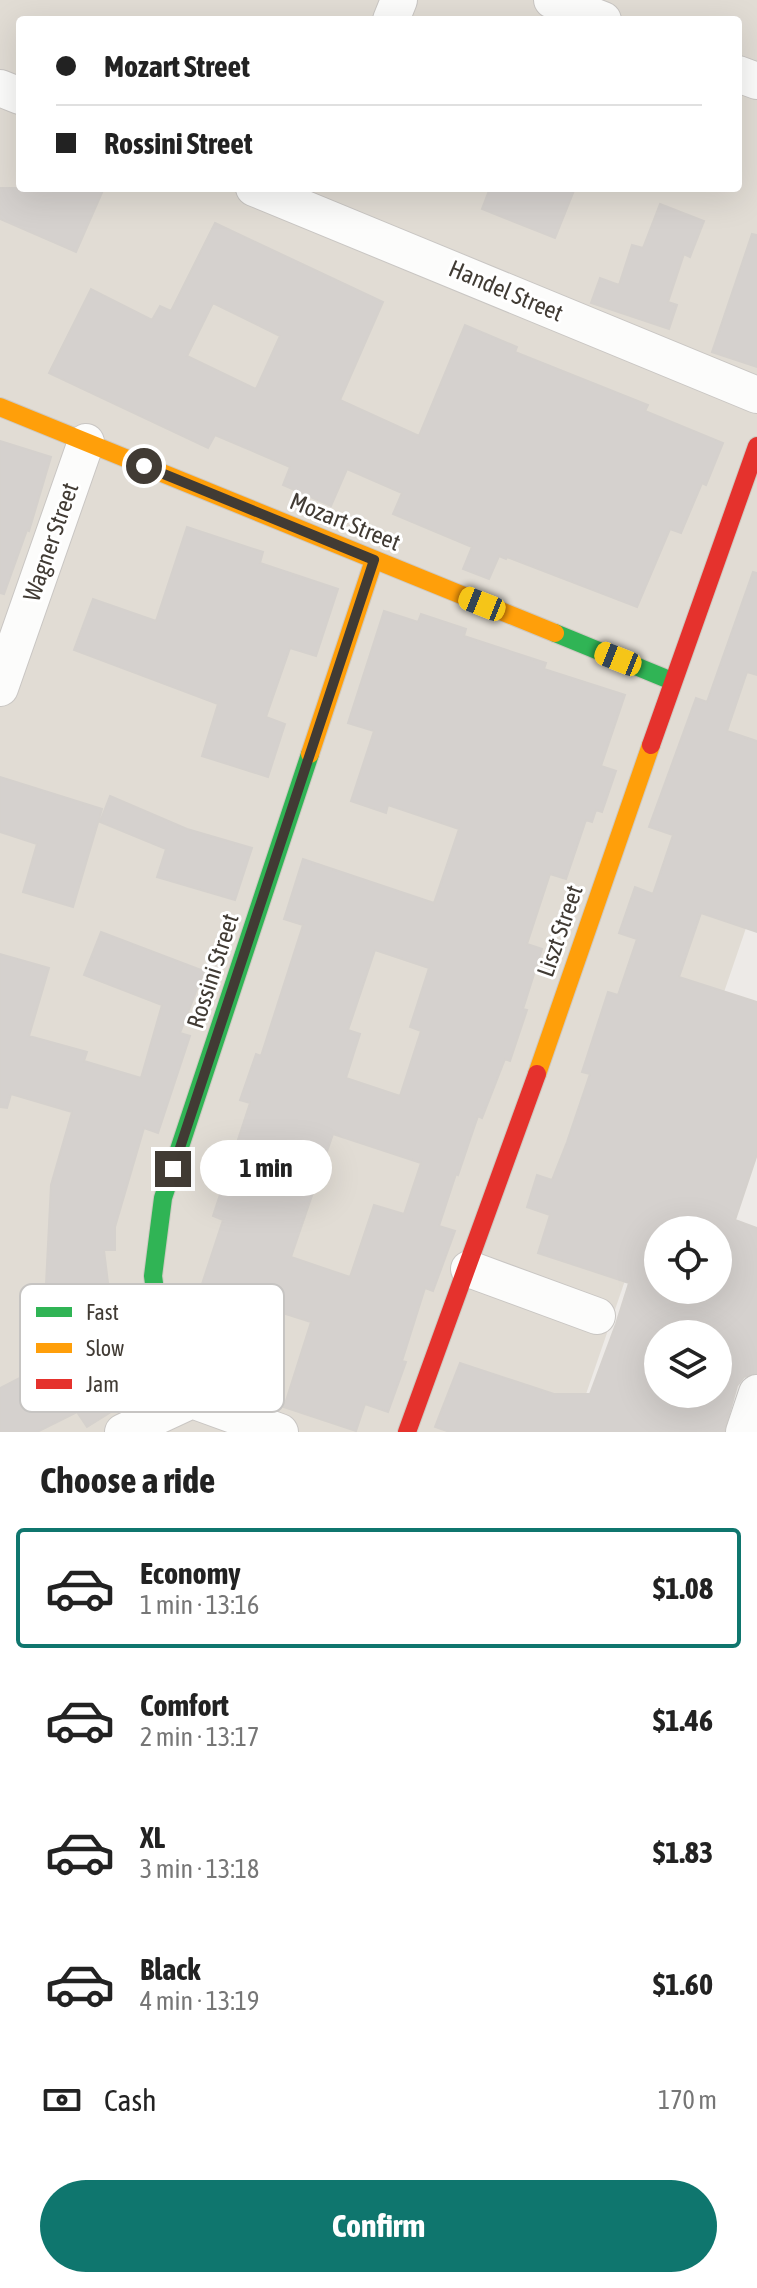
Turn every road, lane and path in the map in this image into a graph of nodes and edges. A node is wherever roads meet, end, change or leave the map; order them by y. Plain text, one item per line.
1 (552, 0) edge
2 (593, 16) edge
3 (275, 192) edge
4 (318, 200) edge
5 (757, 395) edge
6 (0, 407) edge
7 (86, 442) junction
8 (757, 446) edge
9 (374, 560) junction
10 (672, 681) junction
11 (0, 688) edge
12 (469, 1269) junction
13 (154, 1284) edge
14 (597, 1316) dead end
15 (757, 1393) edge
16 (166, 1412) edge
17 (225, 1412) edge
18 (123, 1432) edge
19 (280, 1432) edge
20 (407, 1432) edge
21 (744, 1432) edge

1 - 2 street
3 - 4 street, Handel Street
4 - 5 street, Handel Street
6 - 7 street, Mozart Street
7 - 9 street, Mozart Street
7 - 11 street, Wagner Street
8 - 10 street, Liszt Street
9 - 10 street, Mozart Street
9 - 13 street, Rossini Street
10 - 12 street, Liszt Street
12 - 14 street
12 - 20 street, Liszt Street
15 - 21 street
16 - 18 street
17 - 19 street

